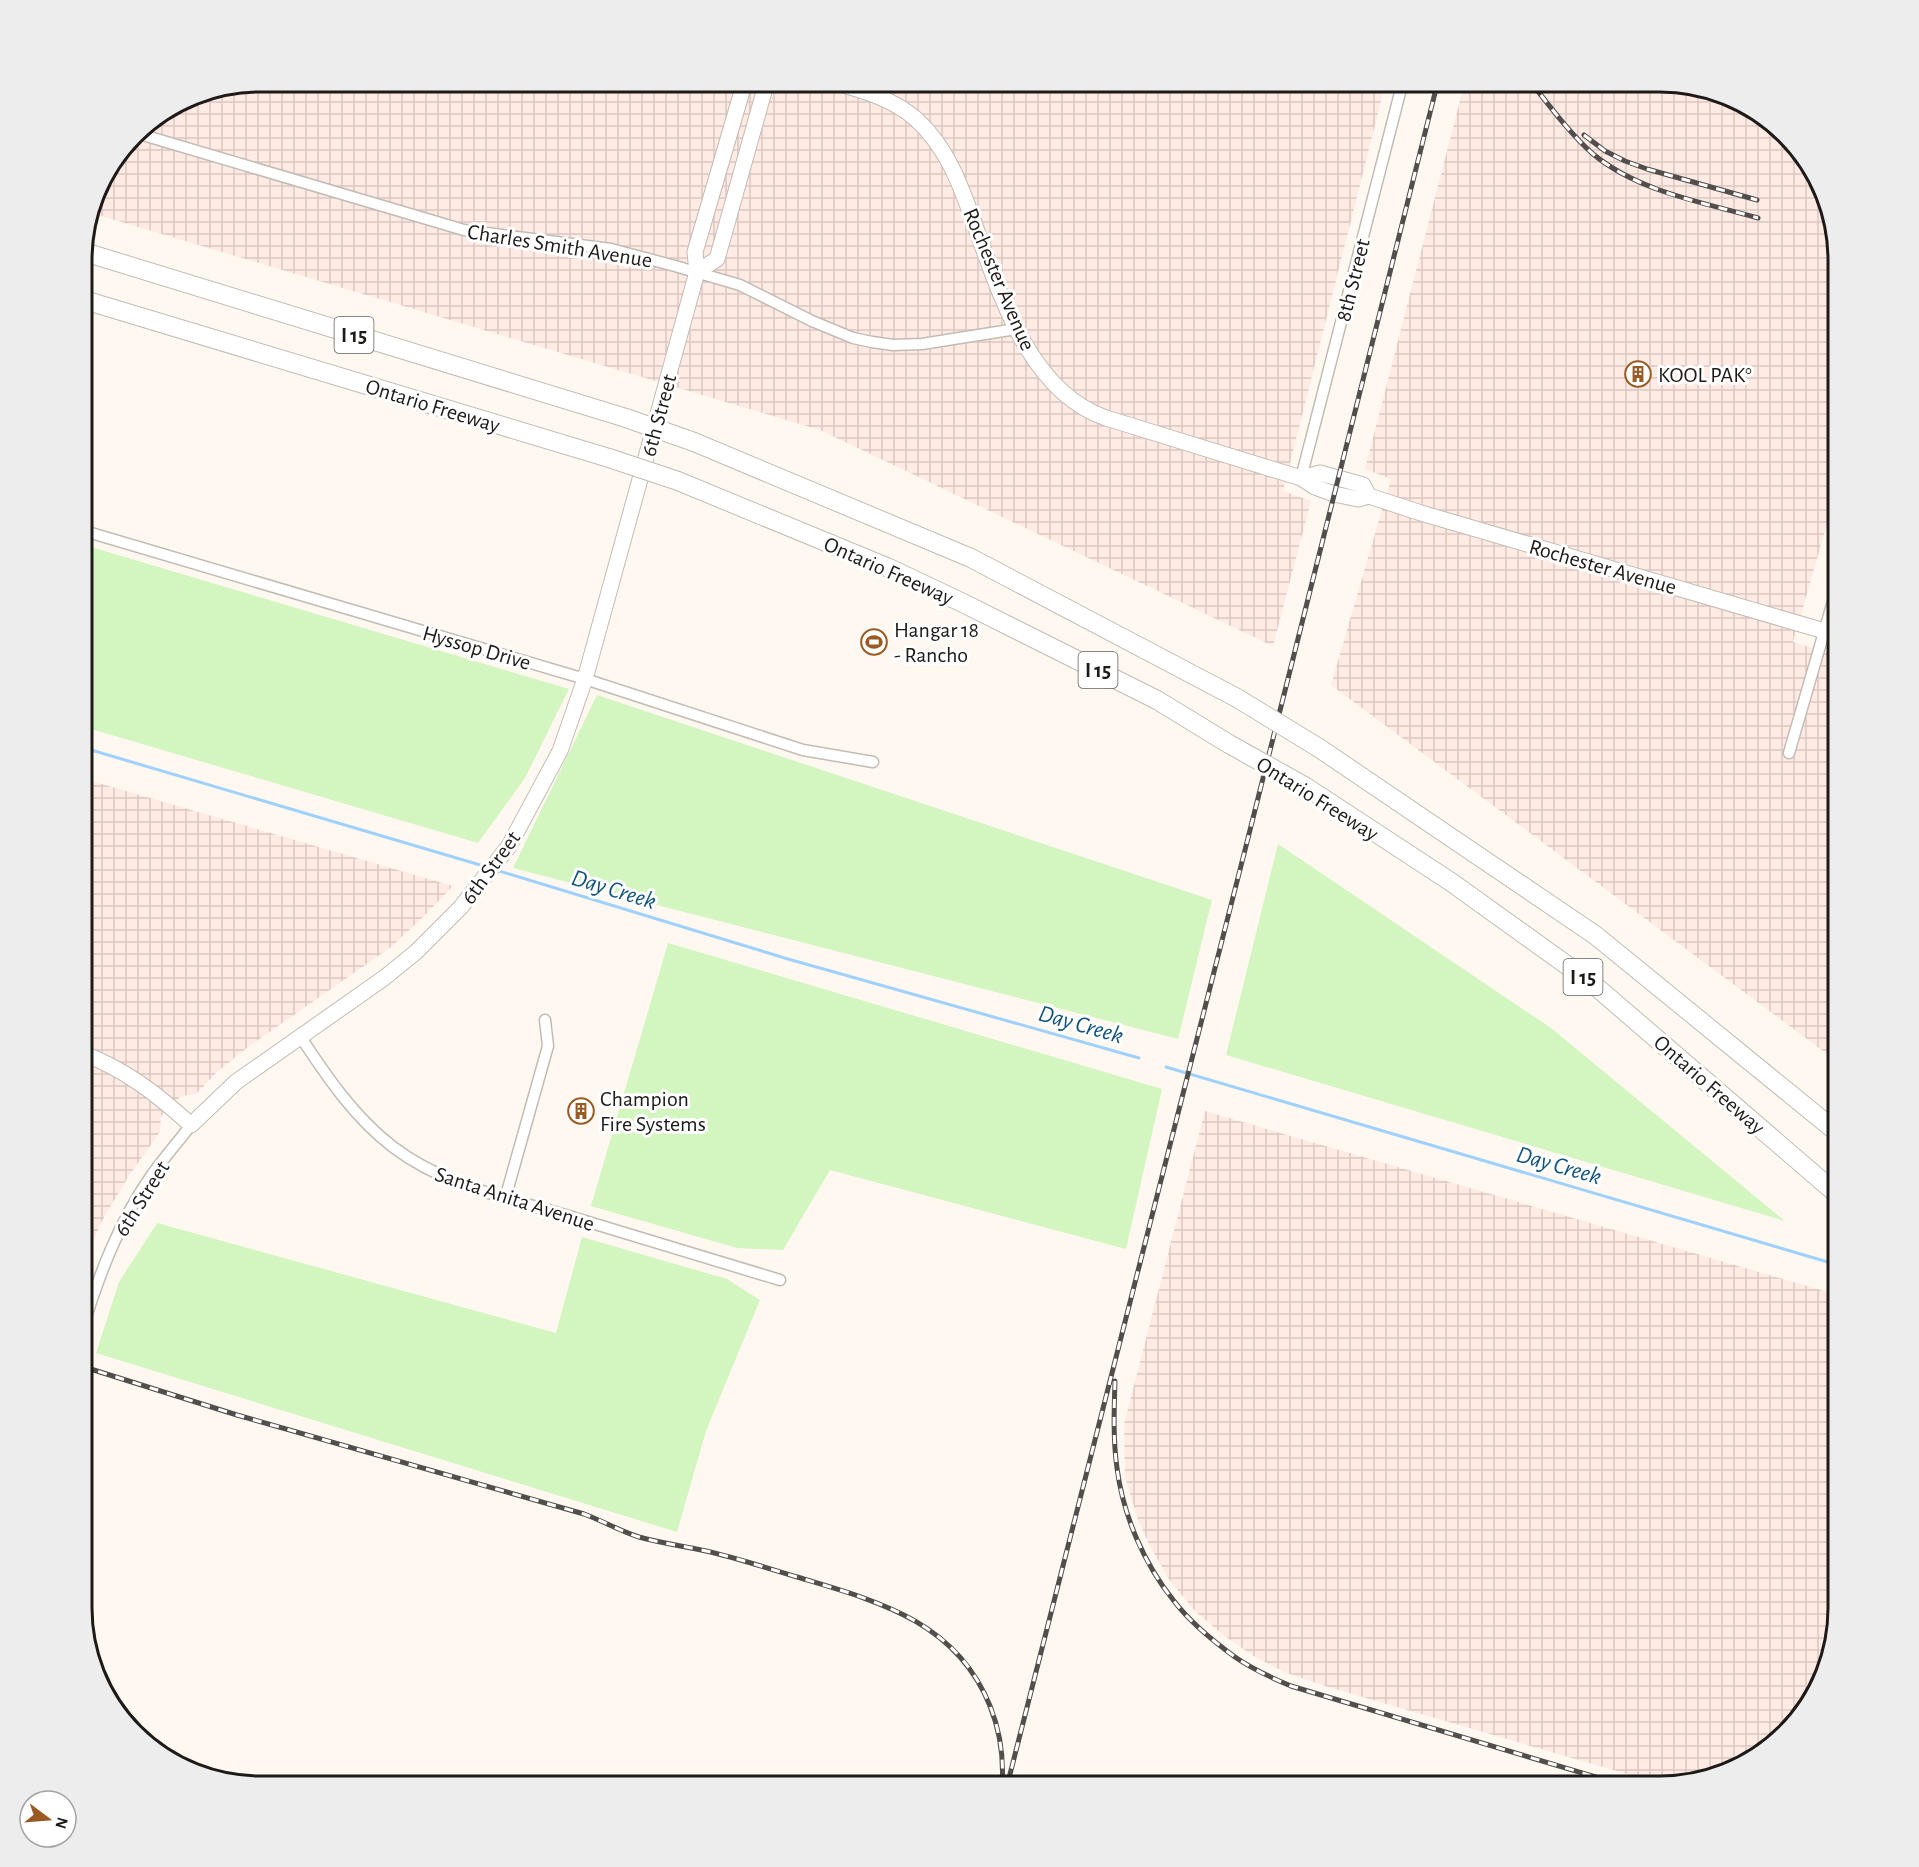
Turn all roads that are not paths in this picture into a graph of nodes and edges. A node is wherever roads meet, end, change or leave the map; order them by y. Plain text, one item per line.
1 (742, 92) edge
2 (764, 92) edge
3 (865, 92) edge
4 (1400, 92) edge
5 (146, 136) edge
6 (92, 254) edge
7 (697, 272) junction
8 (92, 302) edge
9 (1016, 329) junction
10 (1301, 478) junction
11 (92, 533) edge
12 (1828, 632) edge
13 (1828, 642) edge
14 (585, 680) junction
15 (1789, 753) dead end
16 (873, 762) dead end
17 (545, 1020) dead end
18 (300, 1036) junction
19 (92, 1058) edge
20 (191, 1125) junction
21 (1828, 1125) edge
22 (1828, 1186) edge
23 (505, 1199) junction
24 (780, 1280) dead end
25 (92, 1301) edge

1 - 7 street, 6th Street
2 - 7 street
3 - 9 street, Rochester Avenue
4 - 10 street, 8th Street
5 - 7 street, Charles Smith Avenue
6 - 21 highway, Ontario Freeway / I 15, bridge
7 - 9 street, Charles Smith Avenue
7 - 14 street, 6th Street
8 - 22 highway, Ontario Freeway / I 15, bridge
9 - 10 street, Rochester Avenue
10 - 12 street, Rochester Avenue
11 - 14 street, Hyssop Drive
13 - 15 street
14 - 16 street, Hyssop Drive
14 - 18 street, 6th Street
17 - 23 street
18 - 20 street, 6th Street
18 - 23 street, Santa Anita Avenue
19 - 20 street
20 - 25 street, 6th Street
23 - 24 street, Santa Anita Avenue

